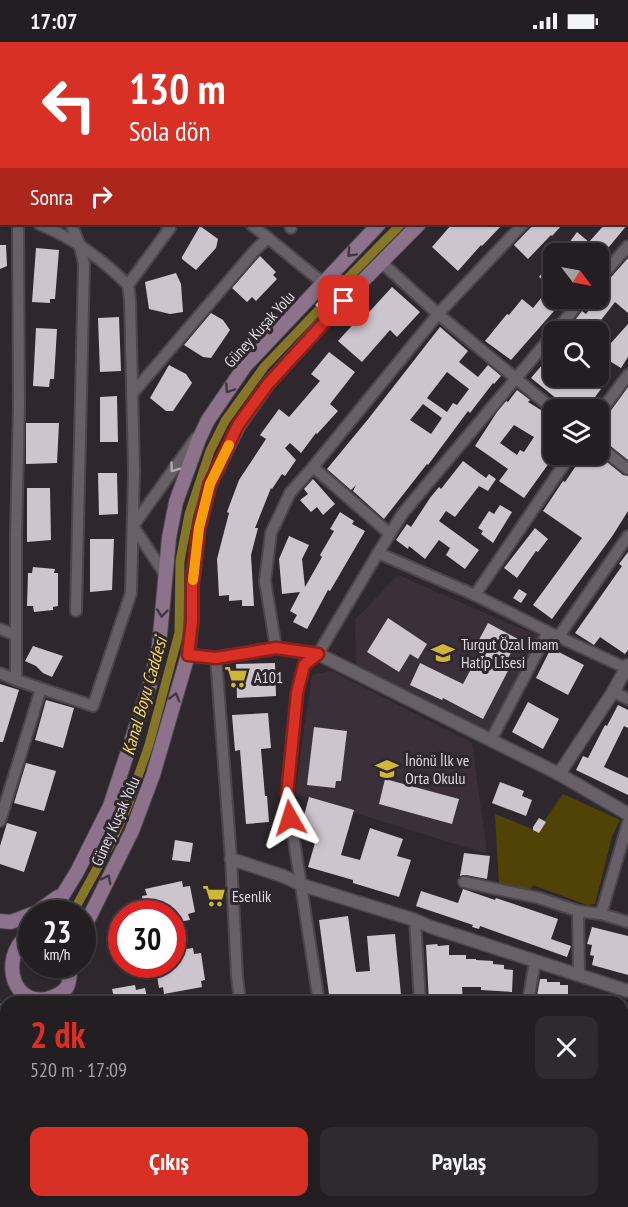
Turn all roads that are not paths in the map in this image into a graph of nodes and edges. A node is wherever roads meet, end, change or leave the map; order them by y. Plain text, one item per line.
1 (18, 225) edge
2 (41, 225) edge
3 (71, 225) edge
4 (170, 225) edge
5 (252, 225) edge
6 (374, 225) edge
7 (418, 225) edge
8 (522, 225) edge
9 (268, 238) junction
10 (79, 243) junction
11 (628, 246) edge
12 (381, 262) junction
13 (609, 268) edge
14 (323, 283) junction
15 (128, 285) junction
16 (574, 309) edge
17 (438, 314) junction
18 (563, 321) edge
19 (543, 345) edge
20 (628, 375) edge
21 (515, 378) junction
22 (132, 394) junction
23 (609, 400) edge
24 (543, 401) edge
25 (208, 420) junction
26 (609, 454) edge
27 (564, 465) edge
28 (313, 467) junction
29 (628, 469) edge
30 (133, 526) junction
31 (390, 534) junction
32 (628, 536) edge
33 (378, 553) junction
34 (166, 576) junction
35 (475, 595) junction
36 (76, 612) dead end
37 (0, 629) edge
38 (16, 634) junction
39 (553, 634) junction
40 (276, 648) junction
41 (318, 654) junction
42 (188, 655) junction
43 (216, 658) junction
44 (627, 667) edge
45 (0, 673) edge
46 (16, 680) junction
47 (41, 689) junction
48 (613, 692) junction
49 (628, 699) edge
50 (491, 740) junction
51 (559, 774) junction
52 (628, 814) edge
53 (0, 821) edge
54 (628, 823) edge
55 (231, 859) junction
56 (464, 882) dead end
57 (302, 885) junction
58 (65, 892) junction
59 (53, 900) edge
60 (60, 900) edge
61 (96, 904) edge
62 (578, 911) junction
63 (601, 914) junction
64 (18, 919) edge
65 (415, 920) junction
66 (0, 921) edge
67 (628, 922) edge
68 (0, 930) edge
69 (18, 933) edge
70 (18, 941) edge
71 (4, 955) edge
72 (536, 961) junction
73 (579, 975) junction
74 (69, 978) edge
75 (68, 986) junction
76 (628, 991) edge
77 (18, 995) edge
78 (56, 996) edge
79 (66, 996) edge
80 (239, 996) edge
81 (318, 996) edge
82 (420, 996) edge
83 (529, 996) edge

1 - 38 street
2 - 10 street
3 - 10 street
4 - 15 street
5 - 9 street
6 -> 14 main road, Güney Kuşak Yolu
7 - 12 main road, Güney Kuşak Yolu
8 - 17 street
9 - 14 street
9 - 22 street
10 - 15 street
10 - 36 street
11 - 13 street
12 - 17 street
12 - 42 main road, Güney Kuşak Yolu
14 -> 25 main road, Güney Kuşak Yolu
15 - 22 street
16 - 18 street
17 - 21 street
17 - 28 street
19 - 21 street
20 - 23 street
21 - 24 street
21 - 31 street
22 - 30 street
25 -> 30 street
25 - 34 main road, Güney Kuşak Yolu
26 - 29 street
27 - 35 street
28 - 31 street
28 - 40 street
30 - 34 street
30 - 47 street
31 - 33 street
32 - 39 street
33 - 35 street
33 - 41 street
34 -> 58 main road, Güney Kuşak Yolu
35 - 39 street
37 - 38 street
38 - 46 street
39 - 44 street
39 - 50 street
40 - 41 street
40 - 43 street
41 - 50 street
41 - 57 street
42 - 43 street
61 -> 42 main road, Güney Kuşak Yolu
43 - 55 street
44 - 48 street
45 - 46 street
46 - 47 street
47 - 53 street
48 - 49 street
48 - 51 street
50 - 51 street
51 - 52 street
54 - 63 street
55 - 57 street
55 - 80 street
56 - 62 street
57 - 65 street
57 - 81 street
58 - 59 main road
58 - 60 main road, Güney Kuşak Yolu
62 - 63 street
62 - 73 street
63 - 67 street
64 - 66 main road
65 - 72 street
65 - 82 street
68 - 69 main road
70 - 71 main road
71 - 77 main road
72 - 73 street
72 - 83 street
73 - 76 street
74 - 75 main road
75 - 78 main road
75 - 79 main road

